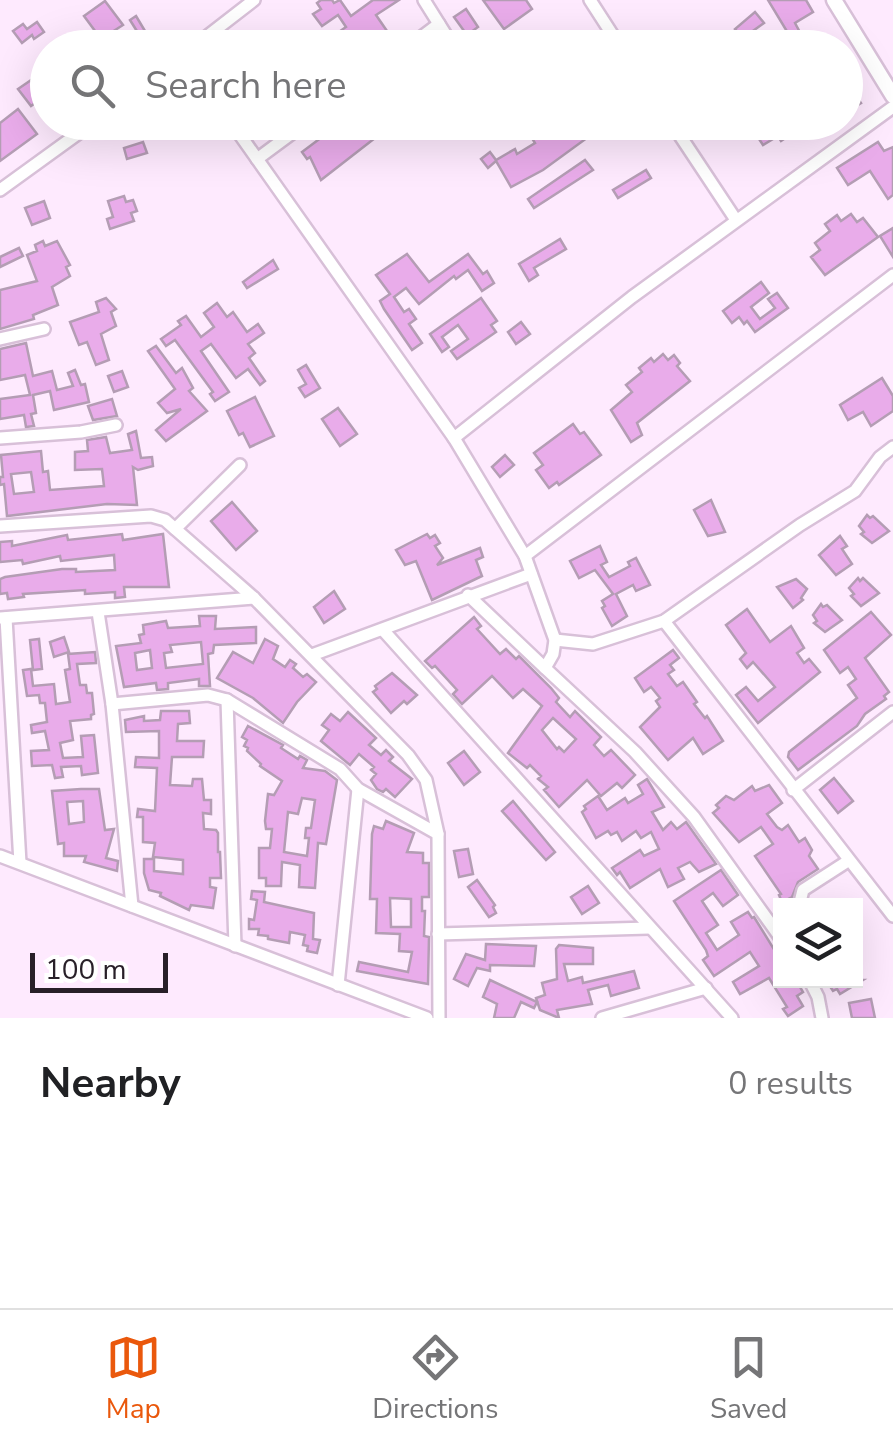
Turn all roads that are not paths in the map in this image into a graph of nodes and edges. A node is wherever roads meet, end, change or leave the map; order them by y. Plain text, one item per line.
1 (254, 0) edge
2 (424, 0) edge
3 (590, 0) edge
4 (834, 0) edge
5 (440, 24) junction
6 (215, 30) edge
7 (432, 30) edge
8 (444, 30) edge
9 (609, 30) edge
10 (852, 30) edge
11 (863, 47) edge
12 (893, 96) edge
13 (893, 107) edge
14 (863, 129) edge
15 (69, 140) edge
16 (244, 140) edge
17 (283, 140) edge
18 (684, 140) edge
19 (847, 140) edge
20 (257, 159) junction
21 (0, 190) edge
22 (736, 220) junction
23 (893, 275) edge
24 (44, 330) dead end
25 (0, 338) edge
26 (116, 425) dead end
27 (0, 438) edge
28 (454, 438) junction
29 (893, 447) edge
30 (240, 466) dead end
31 (0, 526) edge
32 (176, 529) junction
33 (525, 556) junction
34 (531, 574) junction
35 (468, 595) junction
36 (254, 598) junction
37 (98, 612) junction
38 (3, 618) edge
39 (664, 620) junction
40 (383, 630) junction
41 (555, 640) junction
42 (312, 655) junction
43 (546, 668) junction
44 (227, 700) junction
45 (112, 704) junction
46 (893, 712) edge
47 (358, 789) junction
48 (793, 790) junction
49 (438, 834) junction
50 (0, 856) edge
51 (848, 861) junction
52 (20, 863) junction
53 (802, 898) edge
54 (132, 906) junction
55 (893, 916) edge
56 (773, 924) edge
57 (650, 928) junction
58 (438, 934) junction
59 (234, 946) junction
60 (338, 985) junction
61 (706, 988) junction
62 (814, 988) edge
63 (393, 1012) edge
64 (426, 1018) edge
65 (439, 1018) edge
66 (602, 1018) edge
67 (732, 1018) edge
68 (822, 1018) edge

1 - 6 street
2 - 5 street
3 - 9 street
4 - 10 street
5 - 7 street
5 - 8 street
11 - 12 street
13 - 14 street
15 - 21 street
16 - 20 street
17 - 20 street
18 - 22 street
19 - 22 street
20 - 28 street
22 - 28 street
23 - 33 street
24 - 25 street
26 - 27 street
28 - 33 street
29 - 39 street
30 - 32 street
31 - 32 street
32 - 36 street
33 - 34 street
34 - 35 street
34 - 41 street
35 - 40 street
35 - 43 street
36 - 37 street
36 - 42 street
37 - 38 street
37 - 45 street
38 - 52 street
39 - 41 street
39 - 48 street
40 - 42 street
40 - 57 street
41 - 43 street
42 - 49 street
43 - 56 street
44 - 45 street
44 - 47 street
44 - 59 street
45 - 54 street
46 - 48 street
47 - 49 street
47 - 60 street
48 - 51 street
49 - 58 street
50 - 52 street
51 - 53 street
51 - 55 street
52 - 54 street
54 - 59 street
57 - 58 street
57 - 61 street
58 - 65 street
59 - 60 street
60 - 63 street
61 - 66 street
61 - 67 street
62 - 68 street
63 - 64 street

